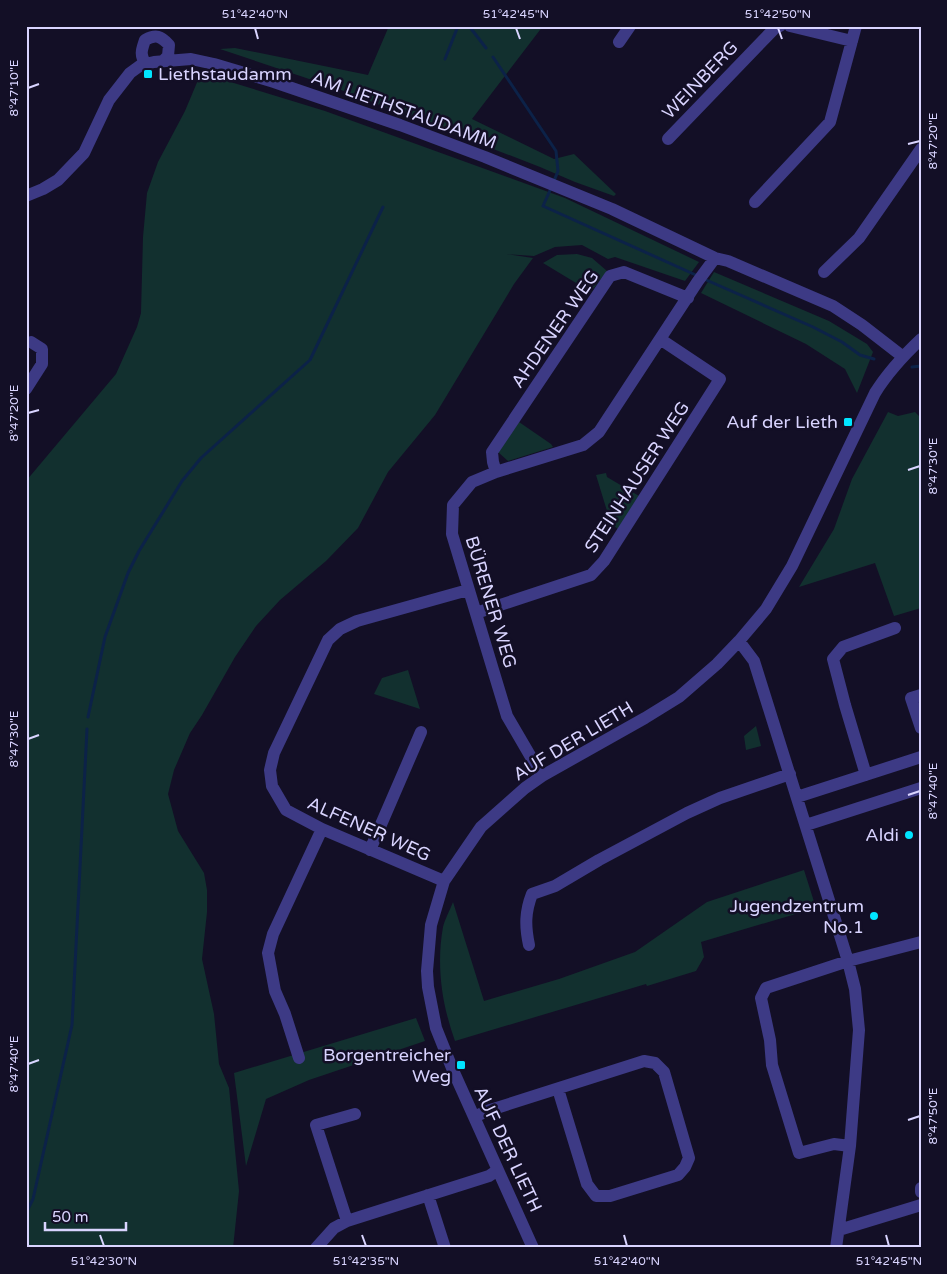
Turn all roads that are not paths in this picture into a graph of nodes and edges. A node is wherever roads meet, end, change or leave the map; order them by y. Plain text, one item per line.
1 (630, 26) edge
2 (780, 26) edge
3 (790, 26) edge
4 (856, 26) edge
5 (852, 41) junction
6 (619, 42) dead end
7 (164, 60) junction
8 (146, 64) junction
9 (668, 138) dead end
10 (921, 149) edge
11 (26, 196) edge
12 (755, 202) dead end
13 (715, 258) junction
14 (824, 272) dead end
15 (688, 298) junction
16 (660, 339) junction
17 (921, 339) edge
18 (31, 342) dead end
19 (902, 356) junction
20 (26, 389) edge
21 (496, 472) junction
22 (468, 590) junction
23 (476, 613) junction
24 (895, 628) dead end
25 (739, 642) junction
26 (921, 695) edge
27 (921, 728) edge
28 (421, 732) dead end
29 (921, 757) edge
30 (790, 774) junction
31 (866, 774) junction
32 (542, 776) junction
33 (921, 788) edge
34 (797, 797) junction
35 (806, 825) junction
36 (322, 829) junction
37 (370, 850) junction
38 (444, 881) junction
39 (921, 942) edge
40 (529, 945) dead end
41 (848, 961) junction
42 (299, 1058) dead end
43 (558, 1089) junction
44 (354, 1114) dead end
45 (474, 1117) junction
46 (850, 1146) junction
47 (498, 1170) junction
48 (921, 1188) edge
49 (921, 1192) edge
50 (428, 1195) junction
51 (921, 1205) edge
52 (347, 1221) junction
53 (840, 1230) junction
54 (316, 1248) edge
55 (445, 1248) edge
56 (533, 1248) edge
57 (836, 1248) edge

1 - 6 street
2 - 9 street, WEINBERG
3 - 5 street
4 - 5 street
5 - 12 street
7 - 8 street
7 - 8 street
7 - 13 street, AM LIETHSTAUDAMM
8 - 11 street
10 - 14 street
13 - 15 street, BÜRENER WEG
13 - 19 street
15 - 16 street, BÜRENER WEG
15 - 21 street, AHDENER WEG
16 - 21 street, BÜRENER WEG
16 - 23 street, STEINHAUSER WEG
17 - 19 street, AUF DER LIETH
18 - 20 street
19 - 25 street, AUF DER LIETH
21 - 22 street, BÜRENER WEG
22 - 23 street, BÜRENER WEG
22 - 36 street, ALFENER WEG
23 - 32 street, BÜRENER WEG
24 - 31 street
25 - 30 street
25 - 32 street, AUF DER LIETH
26 - 27 street
28 - 37 street
29 - 31 street
30 - 34 street
30 - 40 street
31 - 34 street
32 - 38 street, AUF DER LIETH
33 - 35 street
34 - 35 street
35 - 41 street
36 - 37 street, ALFENER WEG
36 - 42 street
37 - 38 street, ALFENER WEG
38 - 45 street, AUF DER LIETH
39 - 41 street
41 - 46 street
41 - 46 street
43 - 43 street
43 - 45 street
44 - 52 street
45 - 47 street, AUF DER LIETH
46 - 53 street
47 - 50 street
47 - 56 street, AUF DER LIETH
48 - 49 street
50 - 52 street
50 - 55 street
51 - 53 street
52 - 54 street
53 - 57 street

